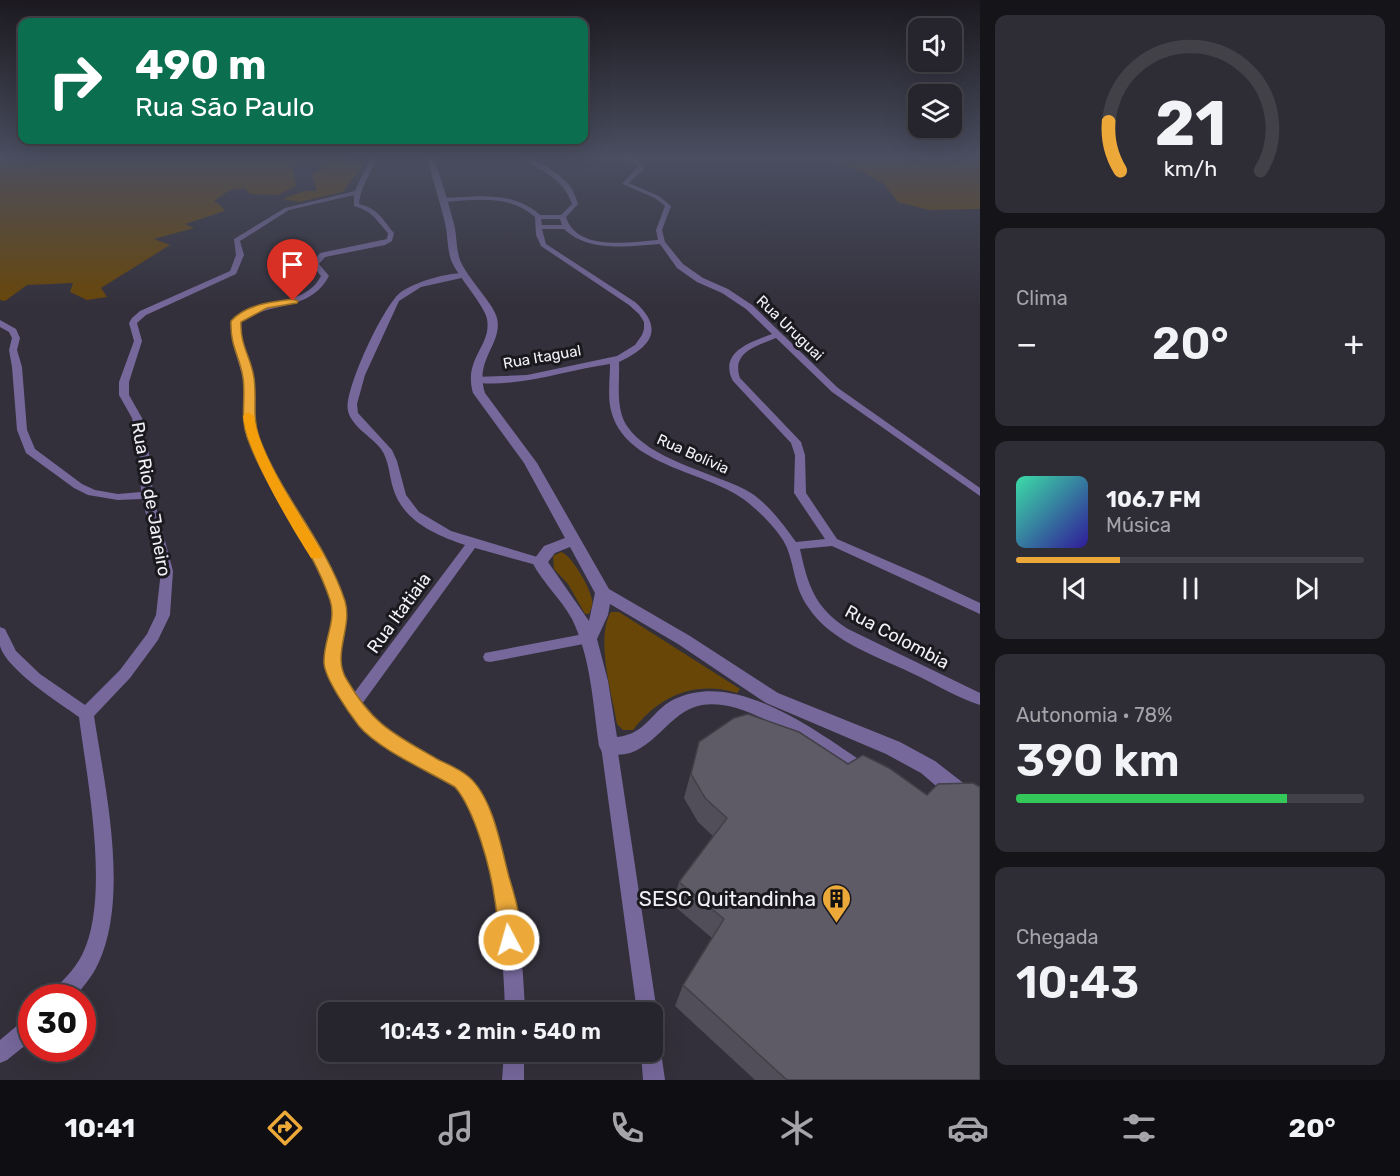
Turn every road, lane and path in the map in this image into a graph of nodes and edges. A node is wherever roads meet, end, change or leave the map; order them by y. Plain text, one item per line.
1 (294, 207) edge
2 (364, 207) edge
3 (445, 207) edge
4 (528, 207) edge
5 (572, 207) edge
6 (667, 207) edge
7 (564, 217) junction
8 (539, 222) junction
9 (566, 226) junction
10 (662, 242) junction
11 (463, 275) junction
12 (0, 323) edge
13 (776, 335) junction
14 (614, 361) junction
15 (475, 380) junction
16 (980, 493) edge
17 (147, 495) junction
18 (473, 542) junction
19 (573, 542) junction
20 (833, 542) junction
21 (793, 546) junction
22 (540, 562) junction
23 (603, 593) junction
24 (980, 609) edge
25 (0, 632) edge
26 (589, 638) junction
27 (490, 657) dead end
28 (980, 699) edge
29 (354, 704) junction
30 (768, 705) junction
31 (86, 714) junction
32 (841, 728) junction
33 (609, 746) junction
34 (831, 752) junction
35 (880, 782) edge
36 (962, 796) junction
37 (931, 797) edge
38 (980, 807) edge
39 (71, 984) edge
40 (514, 1002) edge
41 (646, 1002) edge
42 (18, 1038) edge
43 (0, 1053) edge
44 (514, 1062) edge
45 (652, 1062) edge
46 (513, 1080) edge
47 (654, 1080) edge

1 - 17 street, Rua Rio de Janeiro
2 - 29 street
3 - 11 street
4 - 8 street
5 - 7 street
6 - 10 street
7 - 8 street
7 - 9 street
8 - 9 street
8 - 14 street
9 - 10 street
10 - 13 street, Rua Uruguai
11 - 15 street
11 - 18 street
12 - 17 street
13 - 16 street, Rua Uruguai
13 - 20 street
14 - 15 street, Rua Itagual
14 - 21 street, Rua Bolívia
15 - 19 street
17 - 31 street, Rua Rio de Janeiro
18 - 22 street
18 - 29 street, Rua Itatiaia
19 - 22 street
19 - 23 street
20 - 21 street
20 - 24 street
21 - 28 street, Rua Colombia
22 - 26 street
23 - 26 street
23 - 30 street
25 - 31 street
26 - 27 street
26 - 33 street
29 - 40 street
30 - 32 street
30 - 33 street
30 - 34 street
31 - 39 street
32 - 34 street
32 - 36 street
33 - 41 street
34 - 35 street
36 - 37 street
36 - 38 street
42 - 43 street
44 - 46 street
45 - 47 street

